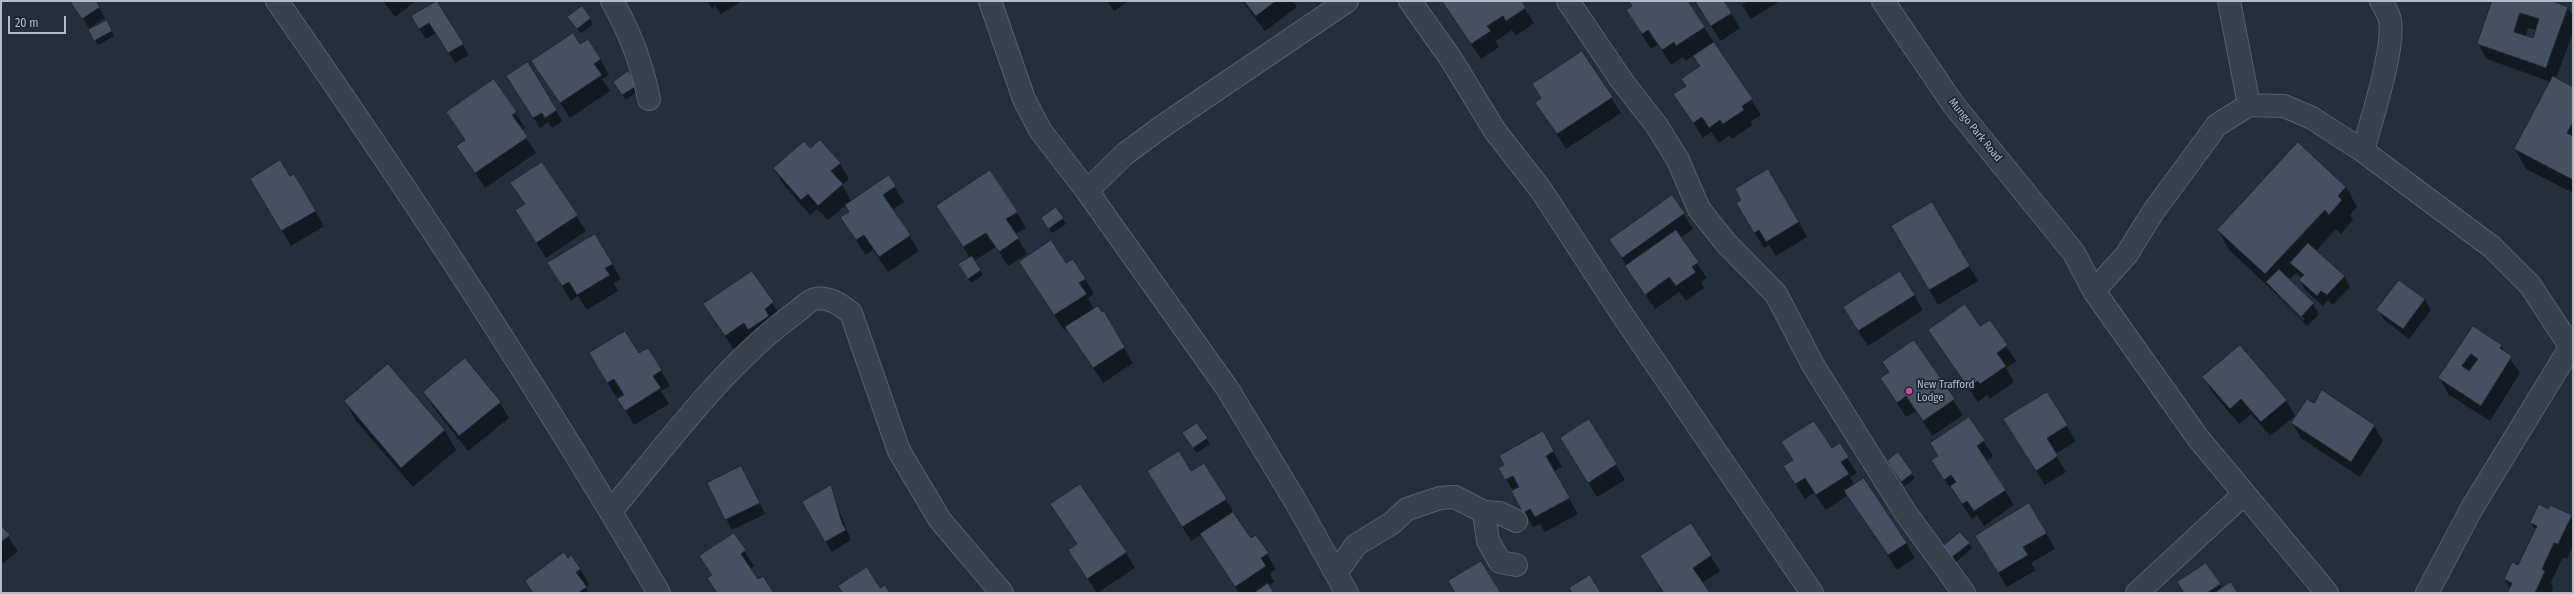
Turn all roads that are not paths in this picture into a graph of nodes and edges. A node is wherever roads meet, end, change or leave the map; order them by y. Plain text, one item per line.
1 (276, 1) edge
2 (612, 1) edge
3 (990, 1) edge
4 (1347, 1) edge
5 (1410, 1) edge
6 (1568, 1) edge
7 (1884, 1) edge
8 (2230, 1) edge
9 (2381, 1) edge
10 (649, 99) dead end
11 (2249, 105) junction
12 (2363, 151) junction
13 (1088, 191) junction
14 (2094, 291) junction
15 (2572, 345) edge
16 (2244, 494) junction
17 (610, 511) junction
18 (1484, 512) junction
19 (1516, 521) dead end
20 (1516, 565) dead end
21 (1336, 573) junction
22 (659, 593) edge
23 (1002, 593) edge
24 (1347, 593) edge
25 (1812, 593) edge
26 (1964, 593) edge
27 (2137, 593) edge
28 (2327, 593) edge
29 (2427, 593) edge

1 - 17 street
2 - 10 street
3 - 13 street
4 - 13 street
5 - 25 street
6 - 26 street
7 - 14 street, Mungo Park Road
8 - 11 street
9 - 12 street
11 - 12 street
11 - 14 street
12 - 15 street
13 - 21 street
14 - 16 street, Mungo Park Road
15 - 29 street
16 - 27 street
16 - 28 street, Mungo Park Road
17 - 22 street
17 - 23 street
18 - 19 street
18 - 20 street
18 - 21 street
21 - 24 street

